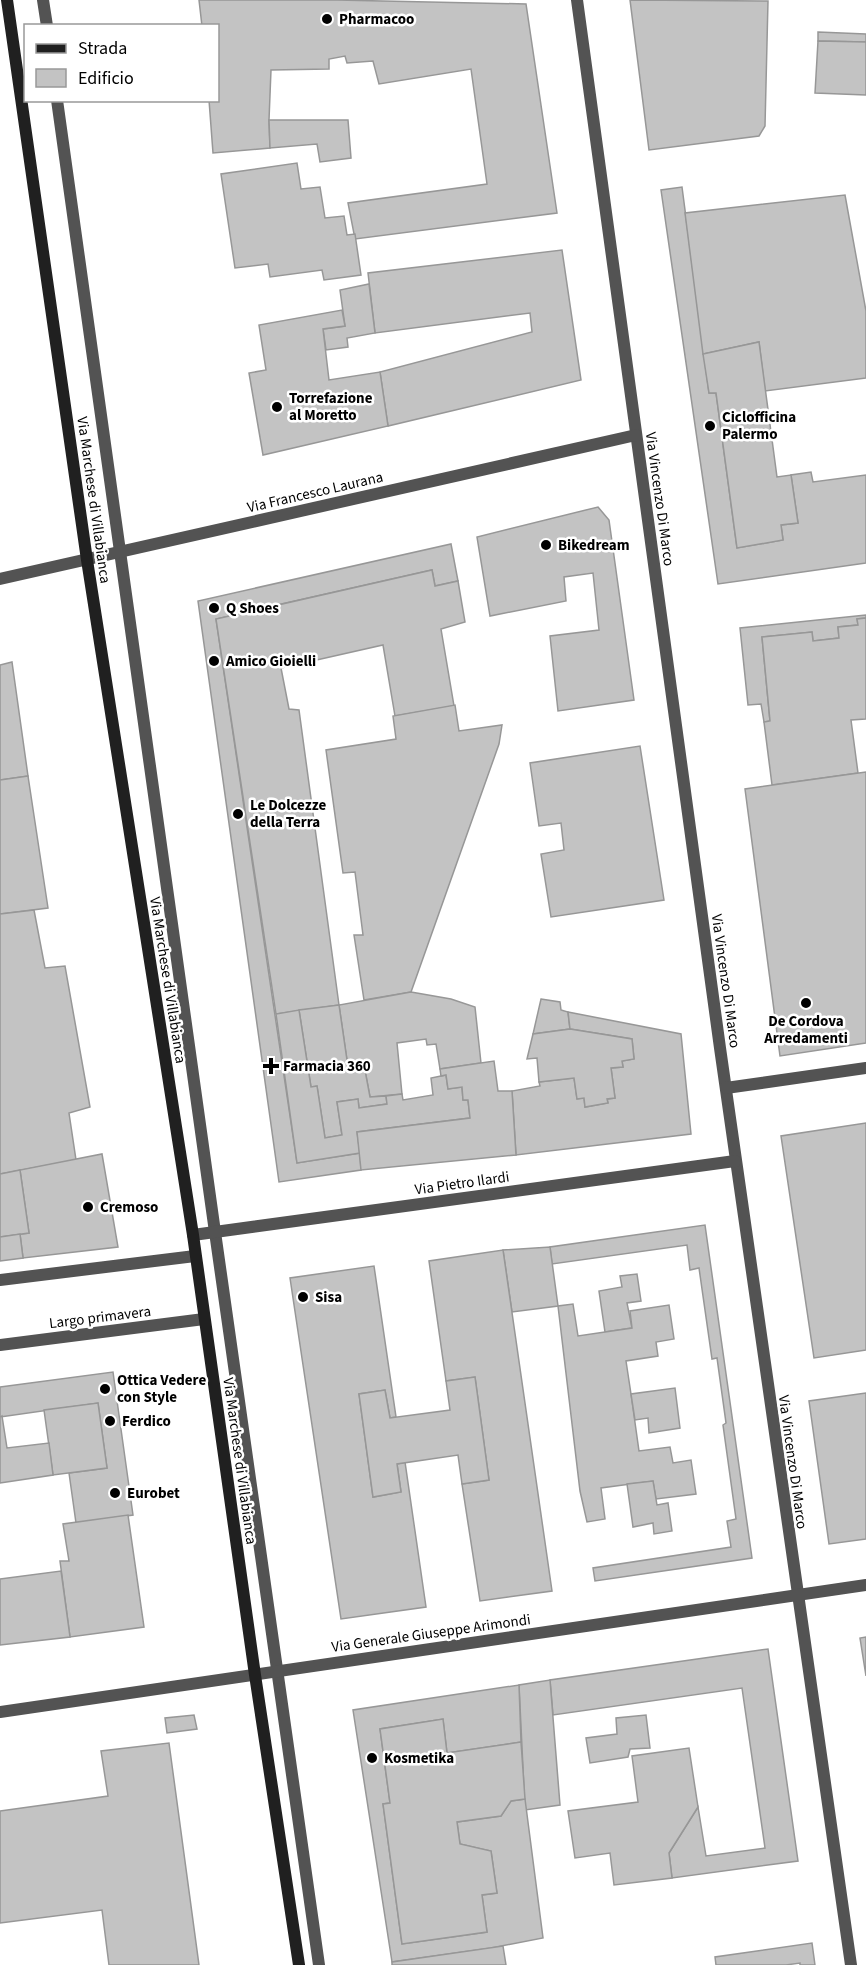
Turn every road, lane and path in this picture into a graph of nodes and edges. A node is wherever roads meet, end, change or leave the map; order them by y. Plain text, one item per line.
1 (7, 0) edge
2 (43, 0) edge
3 (577, 0) edge
4 (47, 24) edge
5 (57, 102) edge
6 (636, 435) junction
7 (120, 552) junction
8 (87, 560) junction
9 (0, 579) edge
10 (866, 1068) edge
11 (726, 1088) junction
12 (735, 1161) junction
13 (214, 1232) junction
14 (193, 1235) junction
15 (195, 1256) junction
16 (0, 1280) edge
17 (204, 1319) junction
18 (0, 1345) edge
19 (866, 1585) edge
20 (796, 1595) junction
21 (277, 1671) junction
22 (255, 1675) junction
23 (0, 1712) edge
24 (298, 1965) edge
25 (320, 1965) edge
26 (851, 1965) edge

1 - 8 street, Via Marchese di Villabianca
2 - 4 street
3 - 6 street, Via Vincenzo Di Marco
5 - 7 street, Via Marchese di Villabianca
6 - 7 street, Via Francesco Laurana
6 - 11 street, Via Vincenzo Di Marco
7 - 8 street, Via Francesco Laurana
7 - 13 street, Via Marchese di Villabianca
8 - 9 street, Via Francesco Laurana
8 - 14 street, Via Marchese di Villabianca
10 - 11 street
11 - 12 street, Via Vincenzo Di Marco
12 - 13 street, Via Pietro Ilardi
12 - 20 street, Via Vincenzo Di Marco
13 - 14 street, Via Pietro Ilardi
13 - 21 street, Via Marchese di Villabianca
14 - 15 street, Via Marchese di Villabianca
15 - 16 street
15 - 17 street, Via Marchese di Villabianca
17 - 18 street, Largo primavera
17 - 22 street, Via Marchese di Villabianca
19 - 20 street, Via Generale Giuseppe Arimondi
20 - 21 street, Via Generale Giuseppe Arimondi
20 - 26 street, Via Vincenzo Di Marco
21 - 22 street, Via Generale Giuseppe Arimondi
21 - 25 street, Via Marchese di Villabianca
22 - 23 street, Via Generale Giuseppe Arimondi
22 - 24 street, Via Marchese di Villabianca

